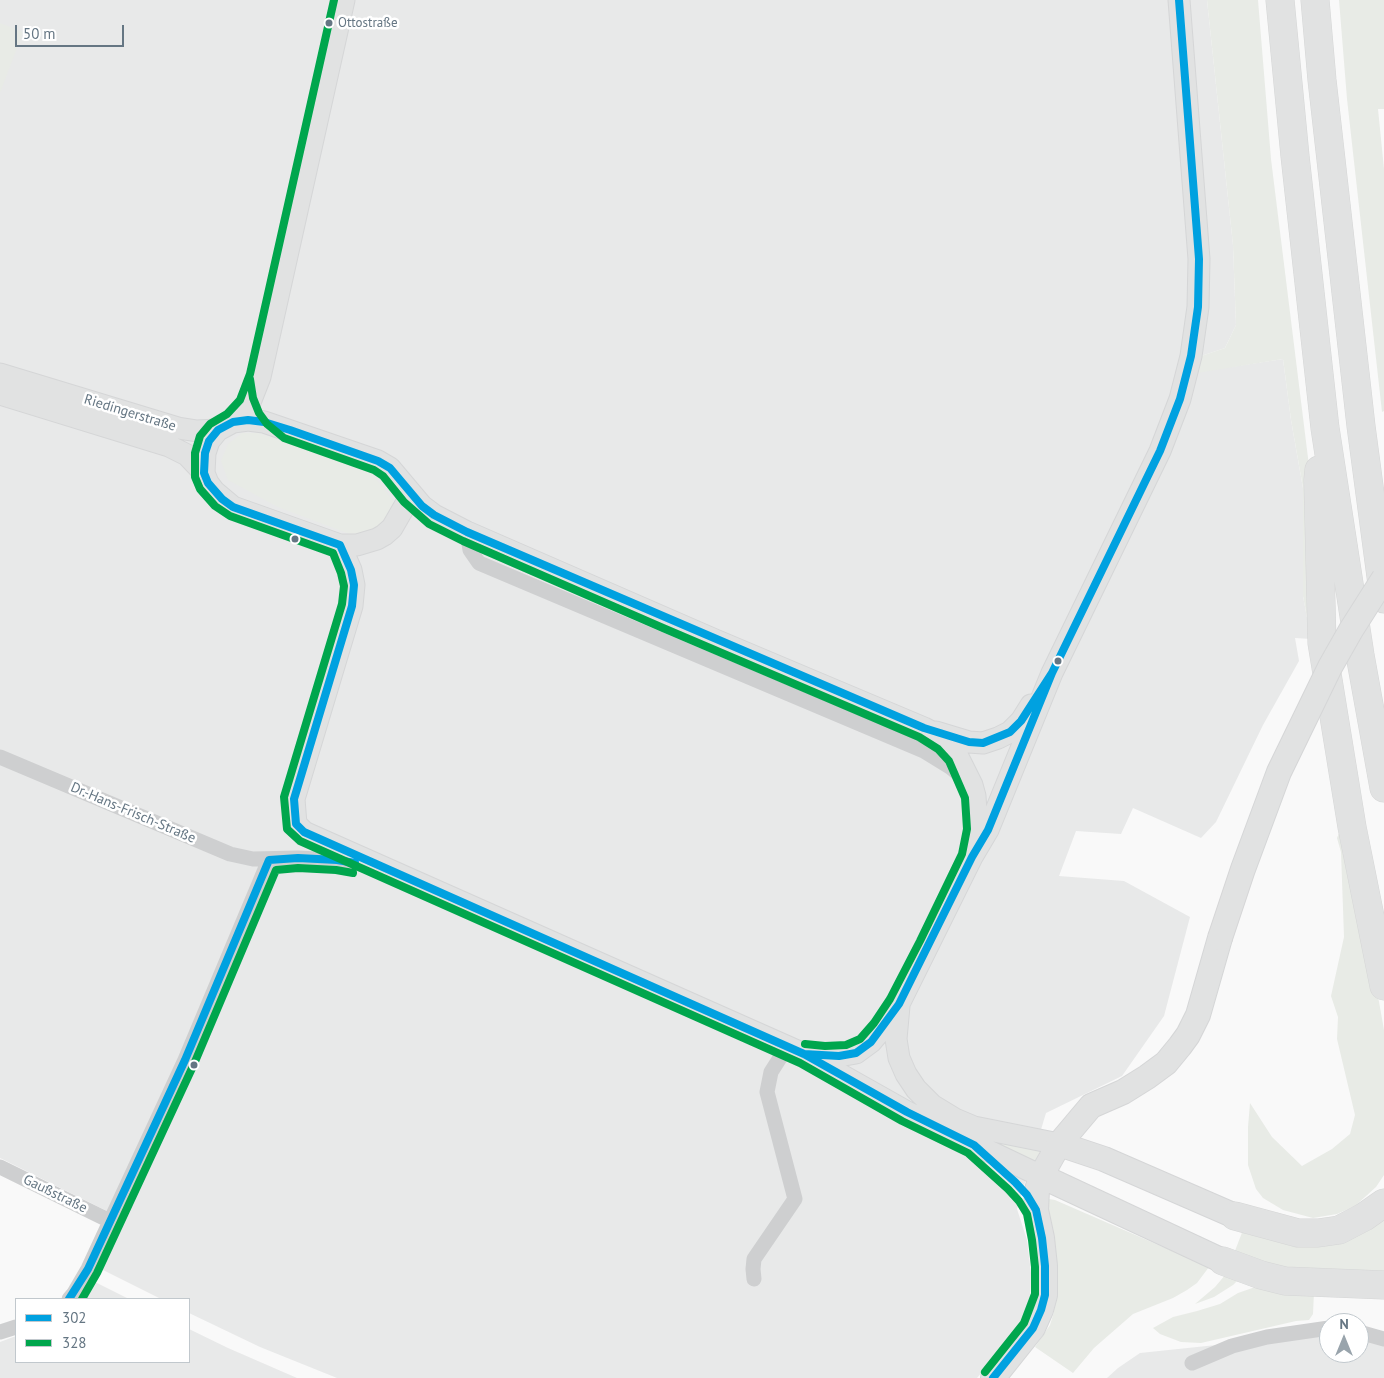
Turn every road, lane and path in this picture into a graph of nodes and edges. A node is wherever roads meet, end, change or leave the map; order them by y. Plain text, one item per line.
1 (344, 0) edge
2 (1179, 0) edge
3 (1280, 0) edge
4 (1315, 0) edge
5 (1330, 0) edge
6 (1322, 80) junction
7 (0, 374) edge
8 (260, 377) junction
9 (52, 390) junction
10 (5, 396) edge
11 (226, 426) junction
12 (178, 428) junction
13 (1325, 428) junction
14 (290, 430) junction
15 (204, 473) junction
16 (411, 495) junction
17 (467, 532) junction
18 (340, 546) junction
19 (1384, 578) edge
20 (1384, 599) edge
21 (1052, 673) junction
22 (924, 728) junction
23 (0, 756) edge
24 (972, 785) junction
25 (1384, 788) edge
26 (972, 857) junction
27 (269, 860) junction
28 (390, 870) junction
29 (1384, 986) edge
30 (899, 1004) junction
31 (796, 1050) junction
32 (1059, 1144) junction
33 (0, 1167) edge
34 (1041, 1176) junction
35 (1384, 1202) edge
36 (1235, 1216) joint
37 (110, 1221) junction
38 (1223, 1261) joint
39 (754, 1279) dead end
40 (1384, 1285) edge
41 (70, 1298) edge
42 (15, 1327) edge
43 (1319, 1328) edge
44 (0, 1332) edge
45 (1369, 1335) edge
46 (1384, 1339) edge
47 (1192, 1363) dead end
48 (993, 1378) edge

1 - 8 main road
2 - 21 main road
3 - 13 highway
4 - 6 highway
5 - 6 highway
6 - 20 highway
7 - 9 main road, Riedingerstraße
8 - 11 main road
8 - 12 main road
8 - 14 main road
9 - 10 main road
9 - 12 main road, Riedingerstraße
10 - 15 main road, Riedingerstraße
11 - 12 main road, Riedingerstraße
11 - 14 main road, Riedingerstraße
11 - 15 main road
13 - 25 highway
13 - 29 highway
14 - 16 main road, Riedingerstraße
15 - 18 main road, Riedingerstraße
16 - 17 main road, Riedingerstraße
16 - 18 main road
17 - 22 main road, Riedingerstraße
17 - 24 street
18 - 28 main road
19 - 32 main road, bridge
21 - 22 main road
21 - 26 main road
22 - 24 main road, Riedingerstraße
23 - 27 street, Dr.-Hans-Frisch-Straße
24 - 26 main road, Riedingerstraße
26 - 30 main road
27 - 28 street, Dr.-Hans-Frisch-Straße
27 - 37 street
28 - 31 main road
30 - 31 main road
30 - 32 main road
31 - 34 main road
31 - 39 street
32 - 34 main road
32 - 36 main road
33 - 37 street, Gaußstraße
34 - 38 main road
34 - 48 main road
35 - 36 highway
37 - 41 street
38 - 40 highway
42 - 44 street
43 - 47 street
45 - 46 street

